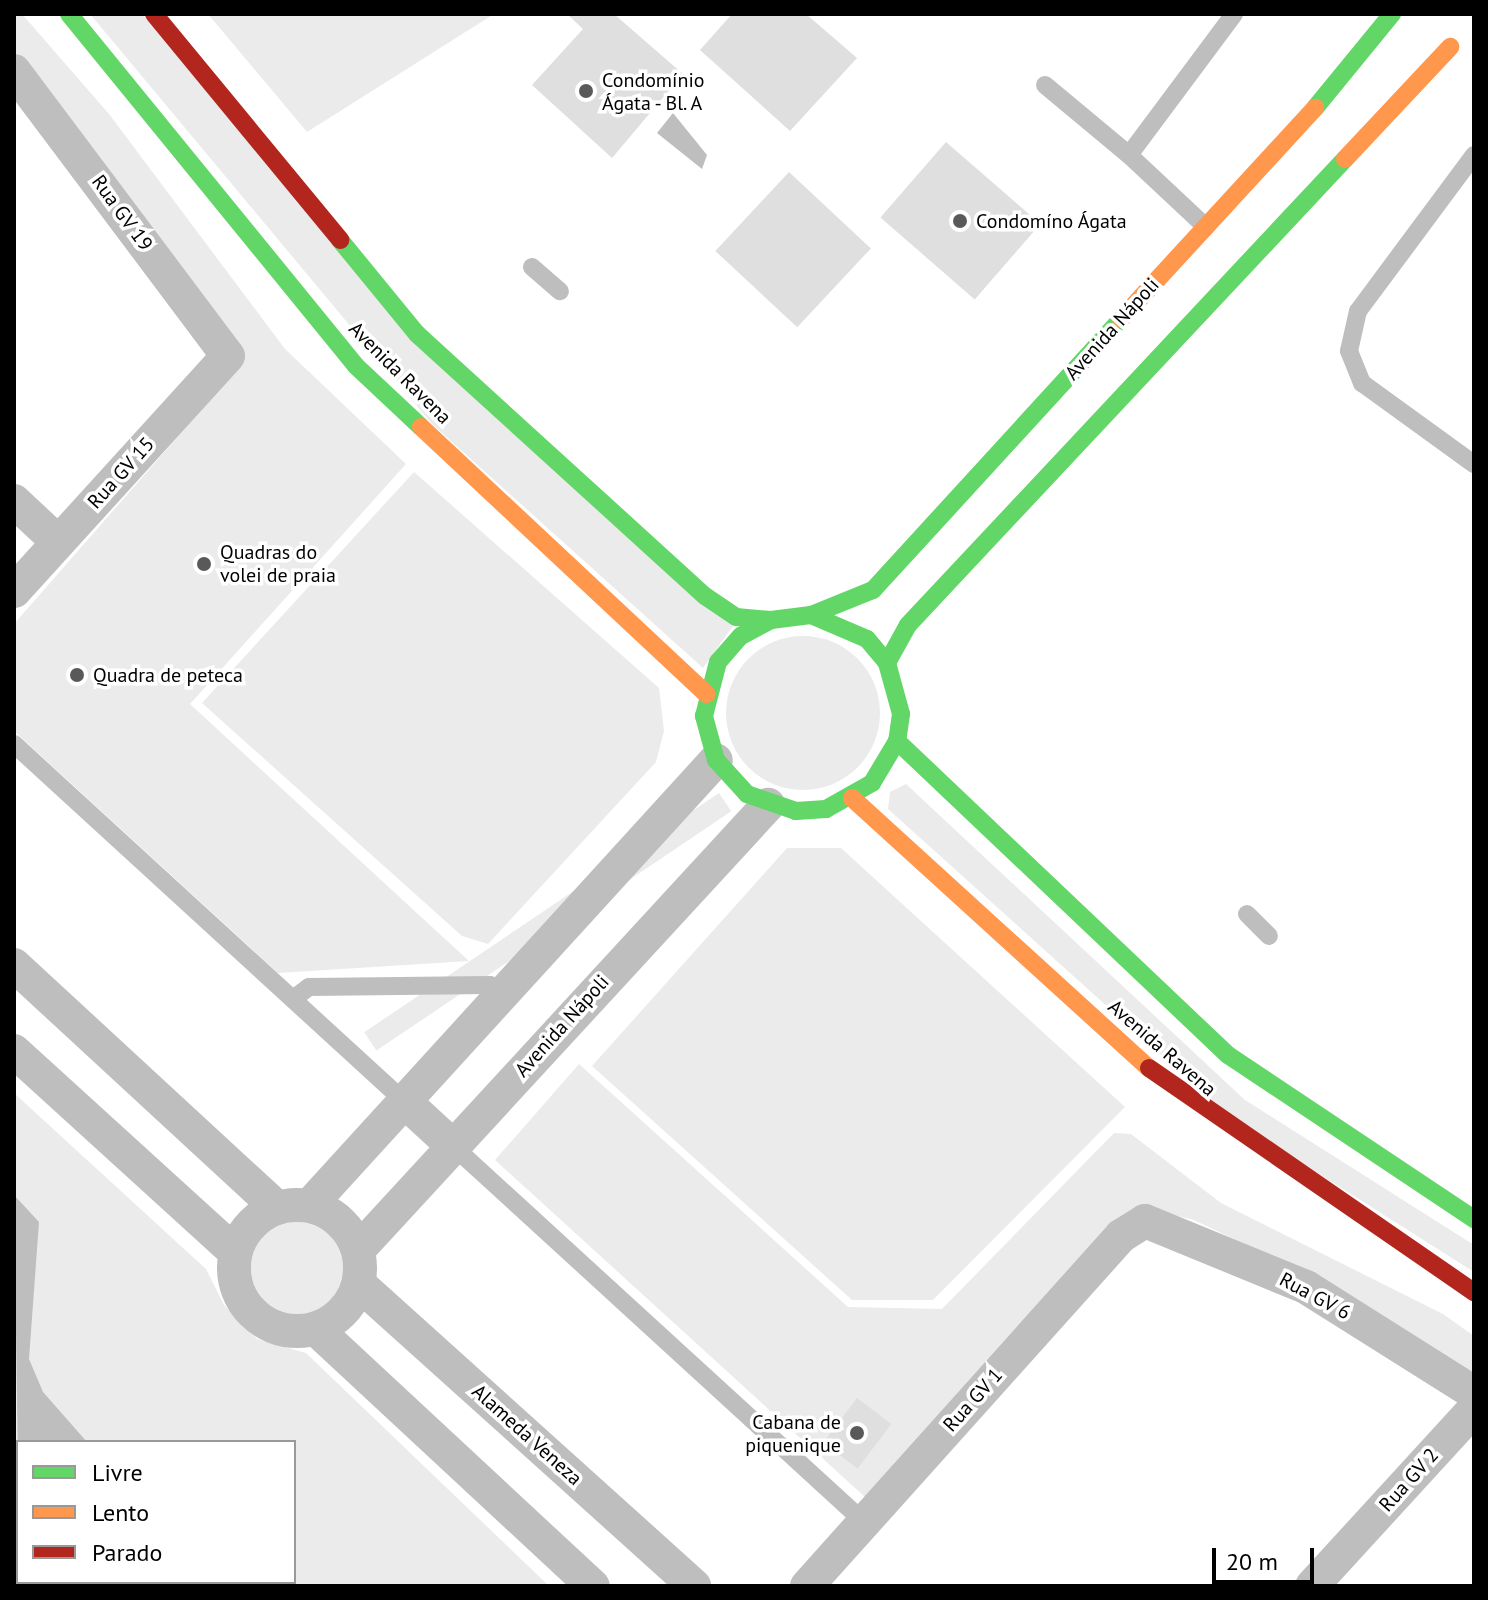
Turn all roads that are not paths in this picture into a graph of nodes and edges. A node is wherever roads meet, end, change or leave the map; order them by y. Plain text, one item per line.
1 (69, 14) edge
2 (154, 14) edge
3 (1234, 14) edge
4 (1392, 14) edge
5 (1431, 34) dead end
6 (1450, 47) junction
7 (1474, 56) edge
8 (14, 71) edge
9 (1045, 85) dead end
10 (1129, 155) junction
11 (1474, 155) edge
12 (1206, 227) junction
13 (532, 267) dead end
14 (560, 291) dead end
15 (228, 356) joint
16 (1474, 464) edge
17 (14, 501) edge
18 (58, 542) junction
19 (14, 591) edge
20 (811, 615) junction
21 (771, 620) junction
22 (887, 663) junction
23 (706, 694) junction
24 (897, 741) junction
25 (14, 744) edge
26 (716, 760) junction
27 (852, 798) junction
28 (768, 805) junction
29 (1247, 914) dead end
30 (1269, 936) dead end
31 (14, 965) edge
32 (505, 993) junction
33 (293, 999) junction
34 (14, 1051) edge
35 (405, 1102) junction
36 (453, 1146) junction
37 (310, 1205) junction
38 (276, 1207) junction
39 (1474, 1219) edge
40 (1145, 1221) joint
41 (359, 1249) junction
42 (235, 1252) junction
43 (359, 1284) junction
44 (1474, 1292) edge
45 (316, 1329) junction
46 (1474, 1393) edge
47 (1474, 1409) edge
48 (864, 1522) junction
49 (593, 1586) edge
50 (694, 1586) edge
51 (807, 1586) edge
52 (1312, 1586) edge

1 - 23 main road, Avenida Ravena
2 - 21 main road, Avenida Ravena
3 - 10 lane
4 - 12 main road, Avenida Nápoli
5 - 6 main road
6 - 7 main road
6 - 22 main road
8 - 15 street, Rua GV 19
9 - 10 lane
10 - 12 lane
11 - 16 lane
12 - 20 main road, Avenida Nápoli
13 - 14 lane
15 - 18 street, Rua GV 15
17 - 18 street
18 - 19 street, Rua GV 15
20 - 21 main road
20 - 22 main road
21 - 23 main road
22 - 24 main road
23 - 26 main road
24 - 27 main road
24 - 39 main road, Avenida Ravena
25 - 33 lane
26 - 28 main road
26 - 32 street
27 - 28 main road
27 - 44 main road, Avenida Ravena
28 - 36 street, Avenida Nápoli
29 - 30 lane
31 - 38 street
32 - 33 lane
32 - 35 street
33 - 35 lane
34 - 42 street
35 - 36 street
35 - 37 street
36 - 41 street, Avenida Nápoli
36 - 48 lane
37 - 38 street
37 - 41 street
38 - 42 street
40 - 46 street, Rua GV 6
40 - 48 street, Rua GV 1
41 - 43 street
42 - 45 street
43 - 45 street
43 - 50 street, Alameda Veneza
45 - 49 street
47 - 52 street, Rua GV 2
48 - 51 street, Rua GV 1

